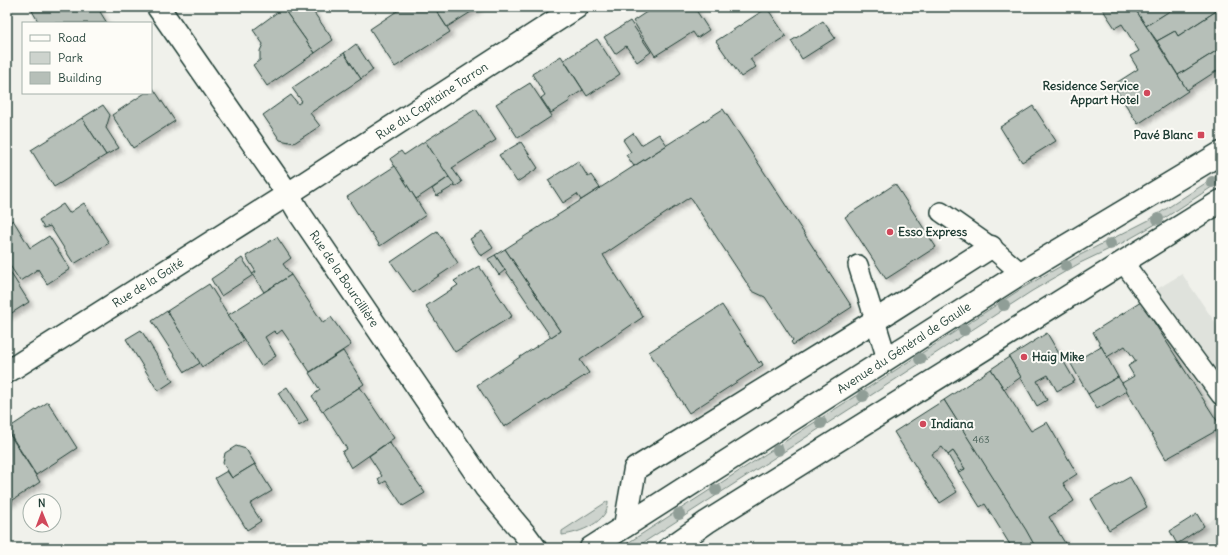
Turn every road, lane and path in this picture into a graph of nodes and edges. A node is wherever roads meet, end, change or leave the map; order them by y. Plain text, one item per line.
1 (158, 7) edge
2 (577, 7) edge
3 (1221, 153) edge
4 (288, 194) junction
5 (1221, 201) edge
6 (941, 212) dead end
7 (991, 247) junction
8 (1123, 262) junction
9 (858, 265) dead end
10 (1021, 273) junction
11 (876, 320) junction
12 (887, 359) junction
13 (7, 372) edge
14 (1221, 395) edge
15 (625, 526) junction
16 (535, 548) edge
17 (591, 548) edge
18 (670, 548) edge

1 - 4 street, Rue de la Bourcillière
2 - 4 street, Rue du Capitaine Tarron
3 - 10 street, Avenue du Général de Gaulle
4 - 13 street, Rue de la Gaité
4 - 16 street, Rue de la Bourcillière
5 - 8 street
6 - 7 lane
7 - 10 lane
7 - 11 street
8 - 14 lane
8 - 18 street
9 - 11 lane
10 - 12 street, Avenue du Général de Gaulle
11 - 12 lane
11 - 15 street
12 - 15 street, Avenue du Général de Gaulle
15 - 17 street, Avenue du Général de Gaulle

